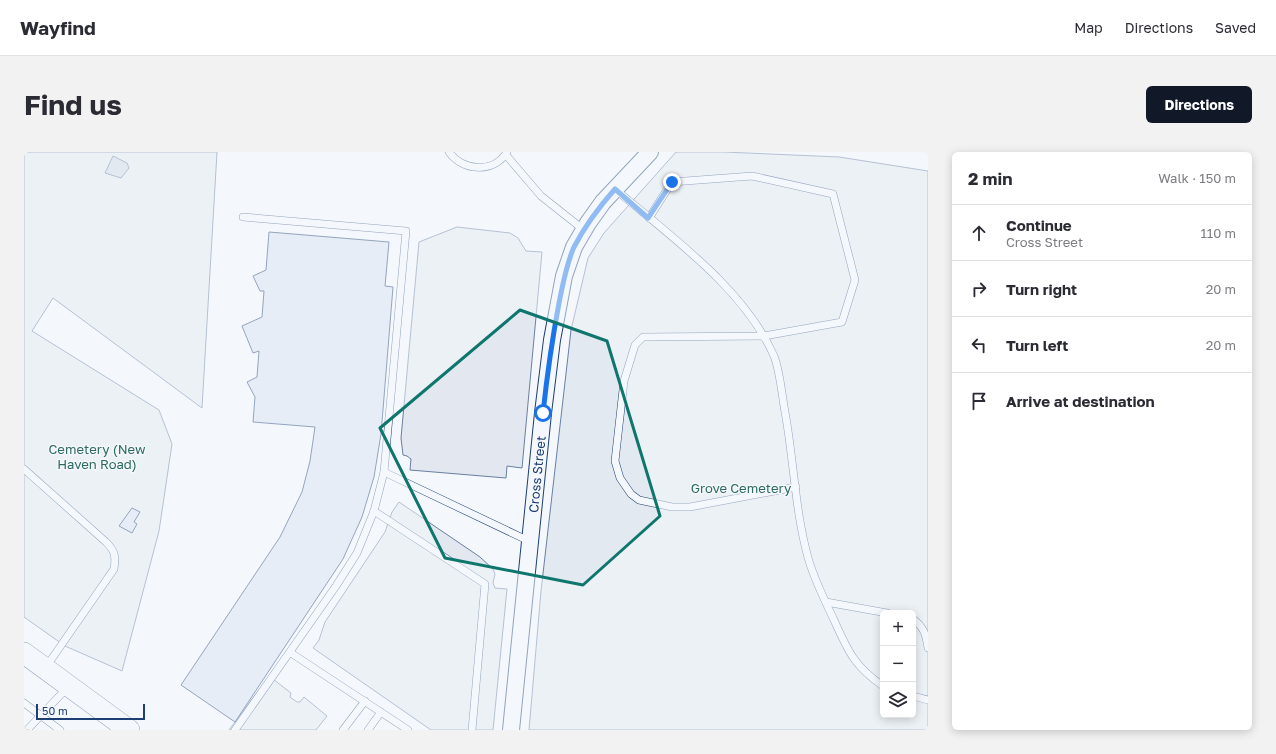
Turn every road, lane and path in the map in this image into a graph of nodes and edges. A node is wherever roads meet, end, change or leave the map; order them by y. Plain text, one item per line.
1 (449, 152) edge
2 (650, 152) edge
3 (506, 154) edge
4 (615, 189) junction
5 (243, 217) dead end
6 (648, 218) junction
7 (584, 230) junction
8 (764, 336) junction
9 (24, 469) edge
10 (384, 472) junction
11 (796, 487) junction
12 (374, 511) junction
13 (529, 541) junction
14 (826, 602) junction
15 (880, 612) edge
16 (916, 621) edge
17 (928, 648) edge
18 (24, 653) edge
19 (291, 653) junction
20 (45, 668) junction
21 (880, 684) edge
22 (69, 686) junction
23 (916, 697) edge
24 (928, 700) edge
25 (365, 701) junction
26 (24, 703) edge
27 (381, 712) junction
28 (39, 715) junction
29 (26, 730) edge
30 (60, 730) edge
31 (129, 730) edge
32 (235, 730) edge
33 (343, 730) edge
34 (368, 730) edge
35 (408, 730) edge
36 (472, 730) edge
37 (511, 730) edge

1 - 3 lane
2 - 4 street, Cross Street
3 - 7 lane
4 - 6 lane
4 - 7 street, Cross Street
5 - 10 lane
6 - 8 lane
6 - 8 lane
7 - 13 street, Cross Street
8 - 11 lane
8 - 11 lane
9 - 20 lane
10 - 12 lane
10 - 13 lane
11 - 14 lane
12 - 19 lane
12 - 36 lane
13 - 37 street, Cross Street
14 - 15 lane
14 - 21 lane
16 - 17 lane
18 - 20 main road
19 - 25 lane
19 - 32 lane
20 - 22 main road
22 - 28 lane
22 - 31 main road
23 - 24 lane
25 - 27 lane
25 - 33 lane
26 - 28 lane
27 - 34 lane
27 - 35 lane
28 - 29 lane
28 - 30 lane

